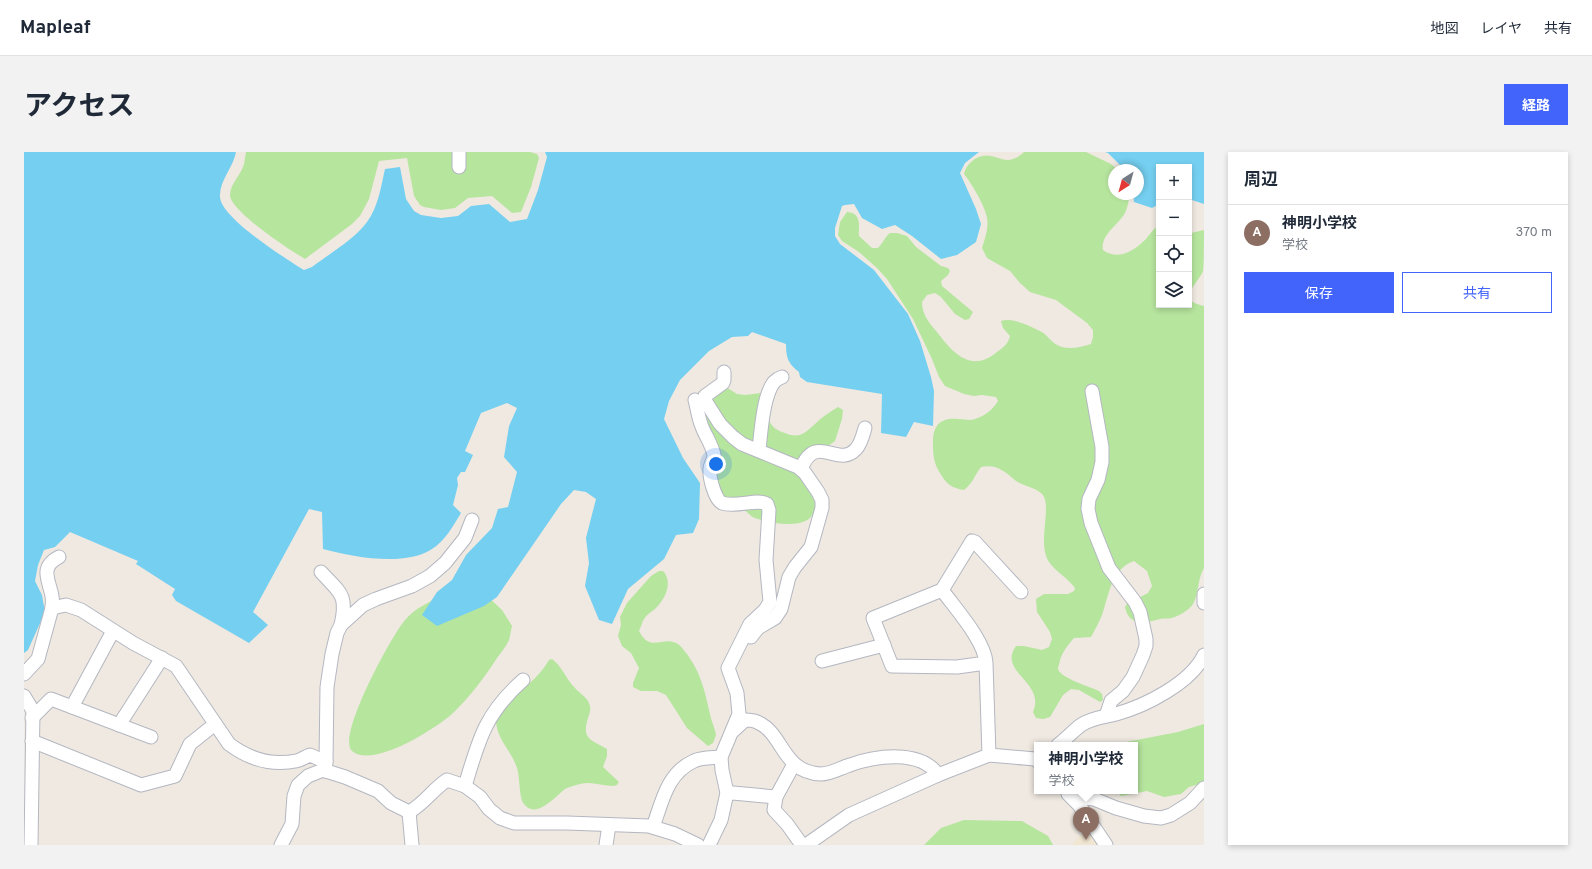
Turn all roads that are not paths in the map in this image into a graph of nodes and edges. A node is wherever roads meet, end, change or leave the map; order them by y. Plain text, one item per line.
1 (459, 152) edge
2 (459, 167) dead end
3 (724, 372) dead end
4 (782, 377) dead end
5 (1092, 391) dead end
6 (695, 400) dead end
7 (865, 428) dead end
8 (758, 450) junction
9 (801, 469) junction
10 (472, 520) dead end
11 (59, 557) dead end
12 (321, 572) dead end
13 (942, 590) junction
14 (1021, 592) dead end
15 (1204, 594) edge
16 (1204, 603) edge
17 (52, 608) junction
18 (341, 625) junction
19 (113, 631) junction
20 (884, 644) junction
21 (1204, 655) edge
22 (734, 656) junction
23 (162, 658) junction
24 (822, 660) dead end
25 (986, 663) junction
26 (24, 674) edge
27 (523, 680) dead end
28 (24, 696) edge
29 (72, 707) junction
30 (1106, 716) junction
31 (32, 718) junction
32 (215, 724) junction
33 (119, 725) junction
34 (732, 733) junction
35 (151, 737) dead end
36 (32, 741) junction
37 (1062, 742) edge
38 (989, 755) junction
39 (721, 757) junction
40 (1034, 759) edge
41 (794, 764) junction
42 (326, 766) junction
43 (938, 775) junction
44 (465, 786) junction
45 (1204, 788) edge
46 (727, 794) junction
47 (1069, 794) edge
48 (776, 797) junction
49 (409, 812) junction
50 (609, 825) junction
51 (653, 827) junction
52 (31, 845) edge
53 (281, 845) edge
54 (412, 845) edge
55 (606, 845) edge
56 (698, 845) edge
57 (710, 845) edge
58 (802, 845) edge
59 (806, 845) edge
60 (1106, 845) edge

1 - 2 street
3 - 8 street
4 - 8 street
5 - 30 street
6 - 22 street
7 - 9 street
8 - 9 street
9 - 22 street
10 - 18 street
11 - 17 street
12 - 18 street
13 - 14 street
13 - 20 street
13 - 25 street
15 - 16 street
17 - 19 street
17 - 26 street
18 - 42 street
19 - 23 street
19 - 29 street
20 - 24 street
20 - 25 street
21 - 30 street
22 - 34 street
23 - 32 street
23 - 33 street
25 - 38 street
27 - 44 street
28 - 31 street
29 - 31 street
29 - 33 street
30 - 37 street
31 - 36 street
32 - 36 street
32 - 42 street
33 - 35 street
34 - 39 street
34 - 41 street
36 - 52 street
38 - 40 street
38 - 43 street
39 - 46 street
39 - 51 street
41 - 43 street
41 - 48 street
42 - 49 street
42 - 53 street
43 - 59 street
44 - 49 street
44 - 50 street
45 - 47 street
46 - 48 street
46 - 57 street
47 - 60 street
48 - 58 street
49 - 54 street
50 - 51 street
50 - 55 street
51 - 56 street

